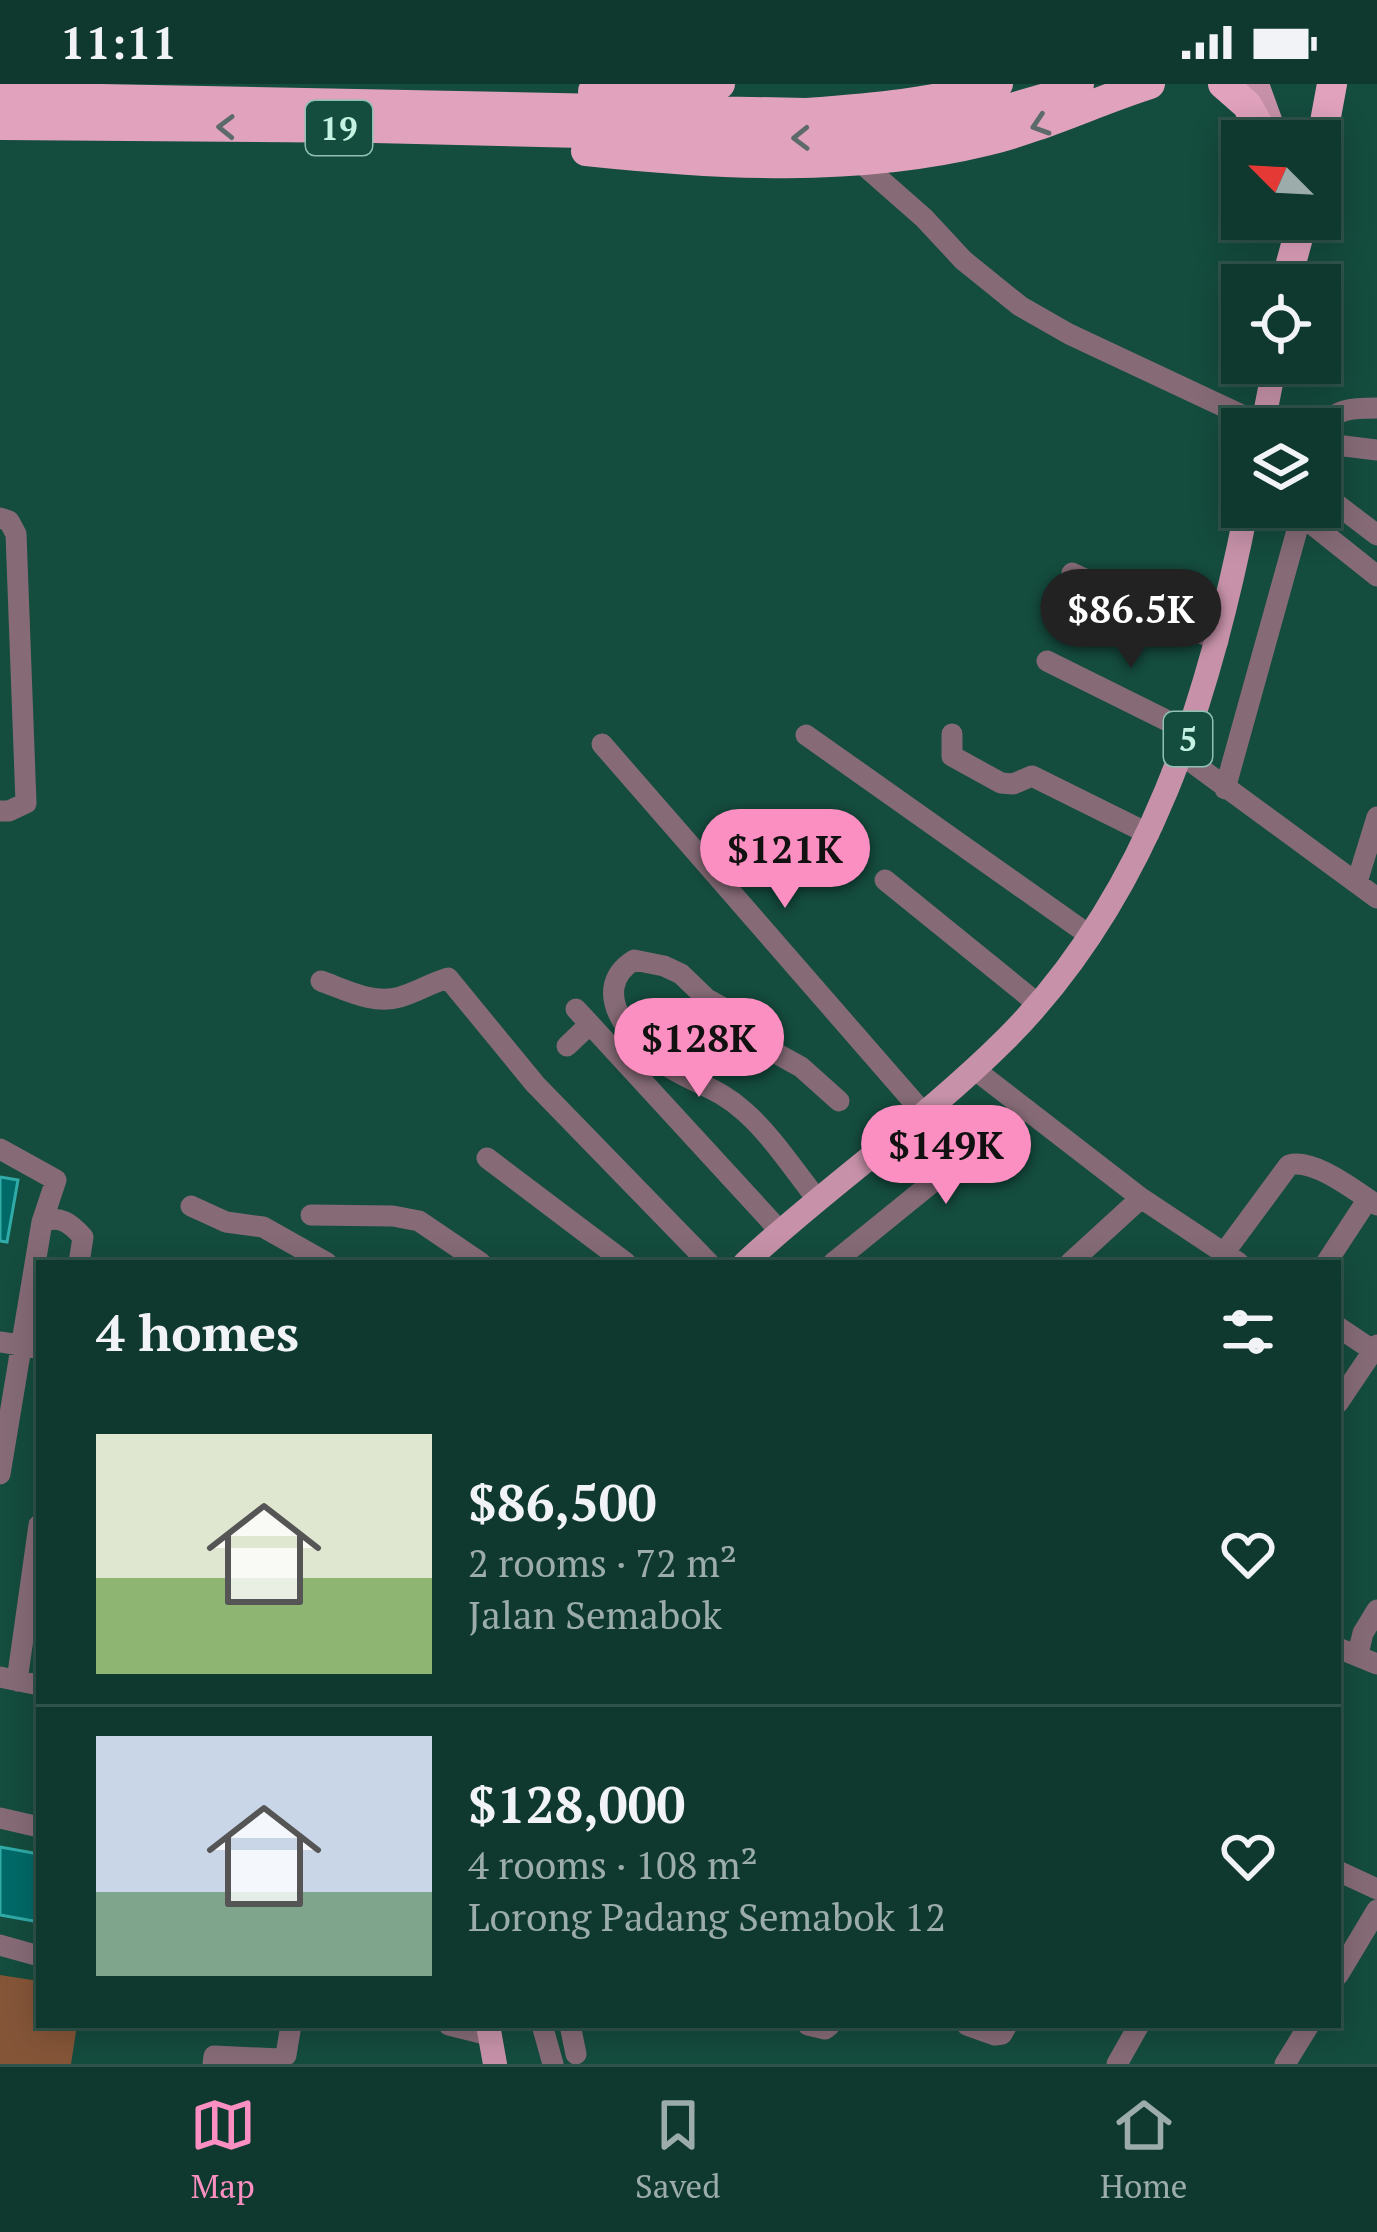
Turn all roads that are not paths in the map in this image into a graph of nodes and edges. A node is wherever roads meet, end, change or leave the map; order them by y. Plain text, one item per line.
1 (720, 84) edge
2 (998, 84) edge
3 (1079, 84) edge
4 (1223, 84) edge
5 (1257, 84) edge
6 (1273, 84) edge
7 (1332, 84) edge
8 (1137, 86) edge
9 (0, 97) edge
10 (376, 117) junction
11 (1255, 120) edge
12 (1270, 120) edge
13 (1284, 120) edge
14 (1325, 120) edge
15 (680, 123) junction
16 (0, 124) edge
17 (858, 160) junction
18 (1223, 408) edge
19 (1377, 408) edge
20 (1341, 411) edge
21 (1341, 446) edge
22 (1377, 450) edge
23 (0, 518) edge
24 (1341, 519) edge
25 (1242, 528) edge
26 (1301, 528) edge
27 (1332, 528) edge
28 (1377, 536) edge
29 (1072, 573) dead end
30 (1377, 576) edge
31 (1218, 641) junction
32 (1047, 661) dead end
33 (10, 717) edge
34 (952, 734) dead end
35 (806, 736) dead end
36 (602, 744) dead end
37 (1186, 744) junction
38 (1218, 783) junction
39 (0, 811) edge
40 (1377, 817) edge
41 (1149, 834) junction
42 (885, 880) dead end
43 (1357, 882) junction
44 (1377, 898) edge
45 (1089, 935) junction
46 (321, 981) dead end
47 (1038, 1004) junction
48 (567, 1046) dead end
49 (974, 1069) junction
50 (839, 1100) dead end
51 (1024, 1108) junction
52 (925, 1115) junction
53 (0, 1149) edge
54 (487, 1158) dead end
55 (1141, 1198) junction
56 (817, 1199) junction
57 (1372, 1202) edge
58 (191, 1206) dead end
59 (311, 1215) dead end
60 (42, 1222) junction
61 (780, 1231) junction
62 (1077, 1256) edge
63 (849, 1258) edge
64 (1232, 1258) edge
65 (79, 1260) edge
66 (322, 1260) edge
67 (477, 1260) edge
68 (622, 1260) edge
69 (707, 1260) edge
70 (748, 1260) edge
71 (1328, 1260) edge
72 (1341, 1329) edge
73 (20, 1345) edge
74 (1376, 1349) edge
75 (1341, 1399) edge
76 (2, 1448) edge
77 (0, 1474) edge
78 (36, 1549) edge
79 (1377, 1610) edge
80 (1358, 1656) edge
81 (19, 1681) edge
82 (0, 1818) edge
83 (36, 1826) edge
84 (1341, 1872) edge
85 (1377, 1889) edge
86 (1377, 1910) edge
87 (0, 1945) edge
88 (36, 1955) edge
89 (1341, 1971) edge
90 (290, 2028) edge
91 (543, 2028) edge
92 (571, 2028) edge
93 (975, 2028) edge
94 (1005, 2028) edge
95 (1137, 2028) edge
96 (1307, 2028) edge
97 (489, 2030) edge
98 (576, 2054) dead end
99 (213, 2064) edge
100 (495, 2064) edge
101 (553, 2064) edge
102 (1117, 2064) edge
103 (1285, 2064) edge

1 - 10 highway
2 - 15 highway, 19
3 -> 15 highway, 19
4 - 11 highway
5 - 12 main road
6 - 13 main road
7 - 14 highway
8 -> 17 highway
9 - 10 highway, 19
10 - 15 highway, 19
10 -> 16 highway, 19
10 - 17 highway
17 - 18 street
19 - 20 street
21 - 22 street
23 - 33 street
24 - 28 street
25 - 31 main road, 5
26 - 38 street
27 - 30 street
29 - 31 street
31 - 37 main road, 5
32 - 37 street
33 - 39 street
34 - 41 street
35 - 45 street
36 - 52 street
37 - 38 street
37 - 41 main road, 5
38 - 43 street
40 - 43 street
41 - 45 main road, 5
42 - 47 street
43 - 44 street
45 - 47 main road, 5
46 - 69 street
47 - 49 main road, 5
48 - 61 street
49 - 51 street
49 - 52 main road, 5
50 - 56 street
51 - 55 street
51 - 63 street
52 - 56 main road, 5
53 - 60 street
54 - 68 street
55 - 62 street
55 - 64 street
56 - 61 main road, 5
57 - 64 street
57 - 71 street
58 - 66 street
59 - 67 street
60 - 65 street
60 - 73 street
61 - 70 main road, 5
72 - 74 street
73 - 76 street
74 - 75 street
76 - 77 street
78 - 81 street
79 - 80 street
82 - 83 street
84 - 85 street
86 - 89 street
87 - 88 street
90 - 99 street
91 - 101 street
92 - 98 street
93 - 94 street
95 - 102 street
96 - 103 street
97 - 100 main road

